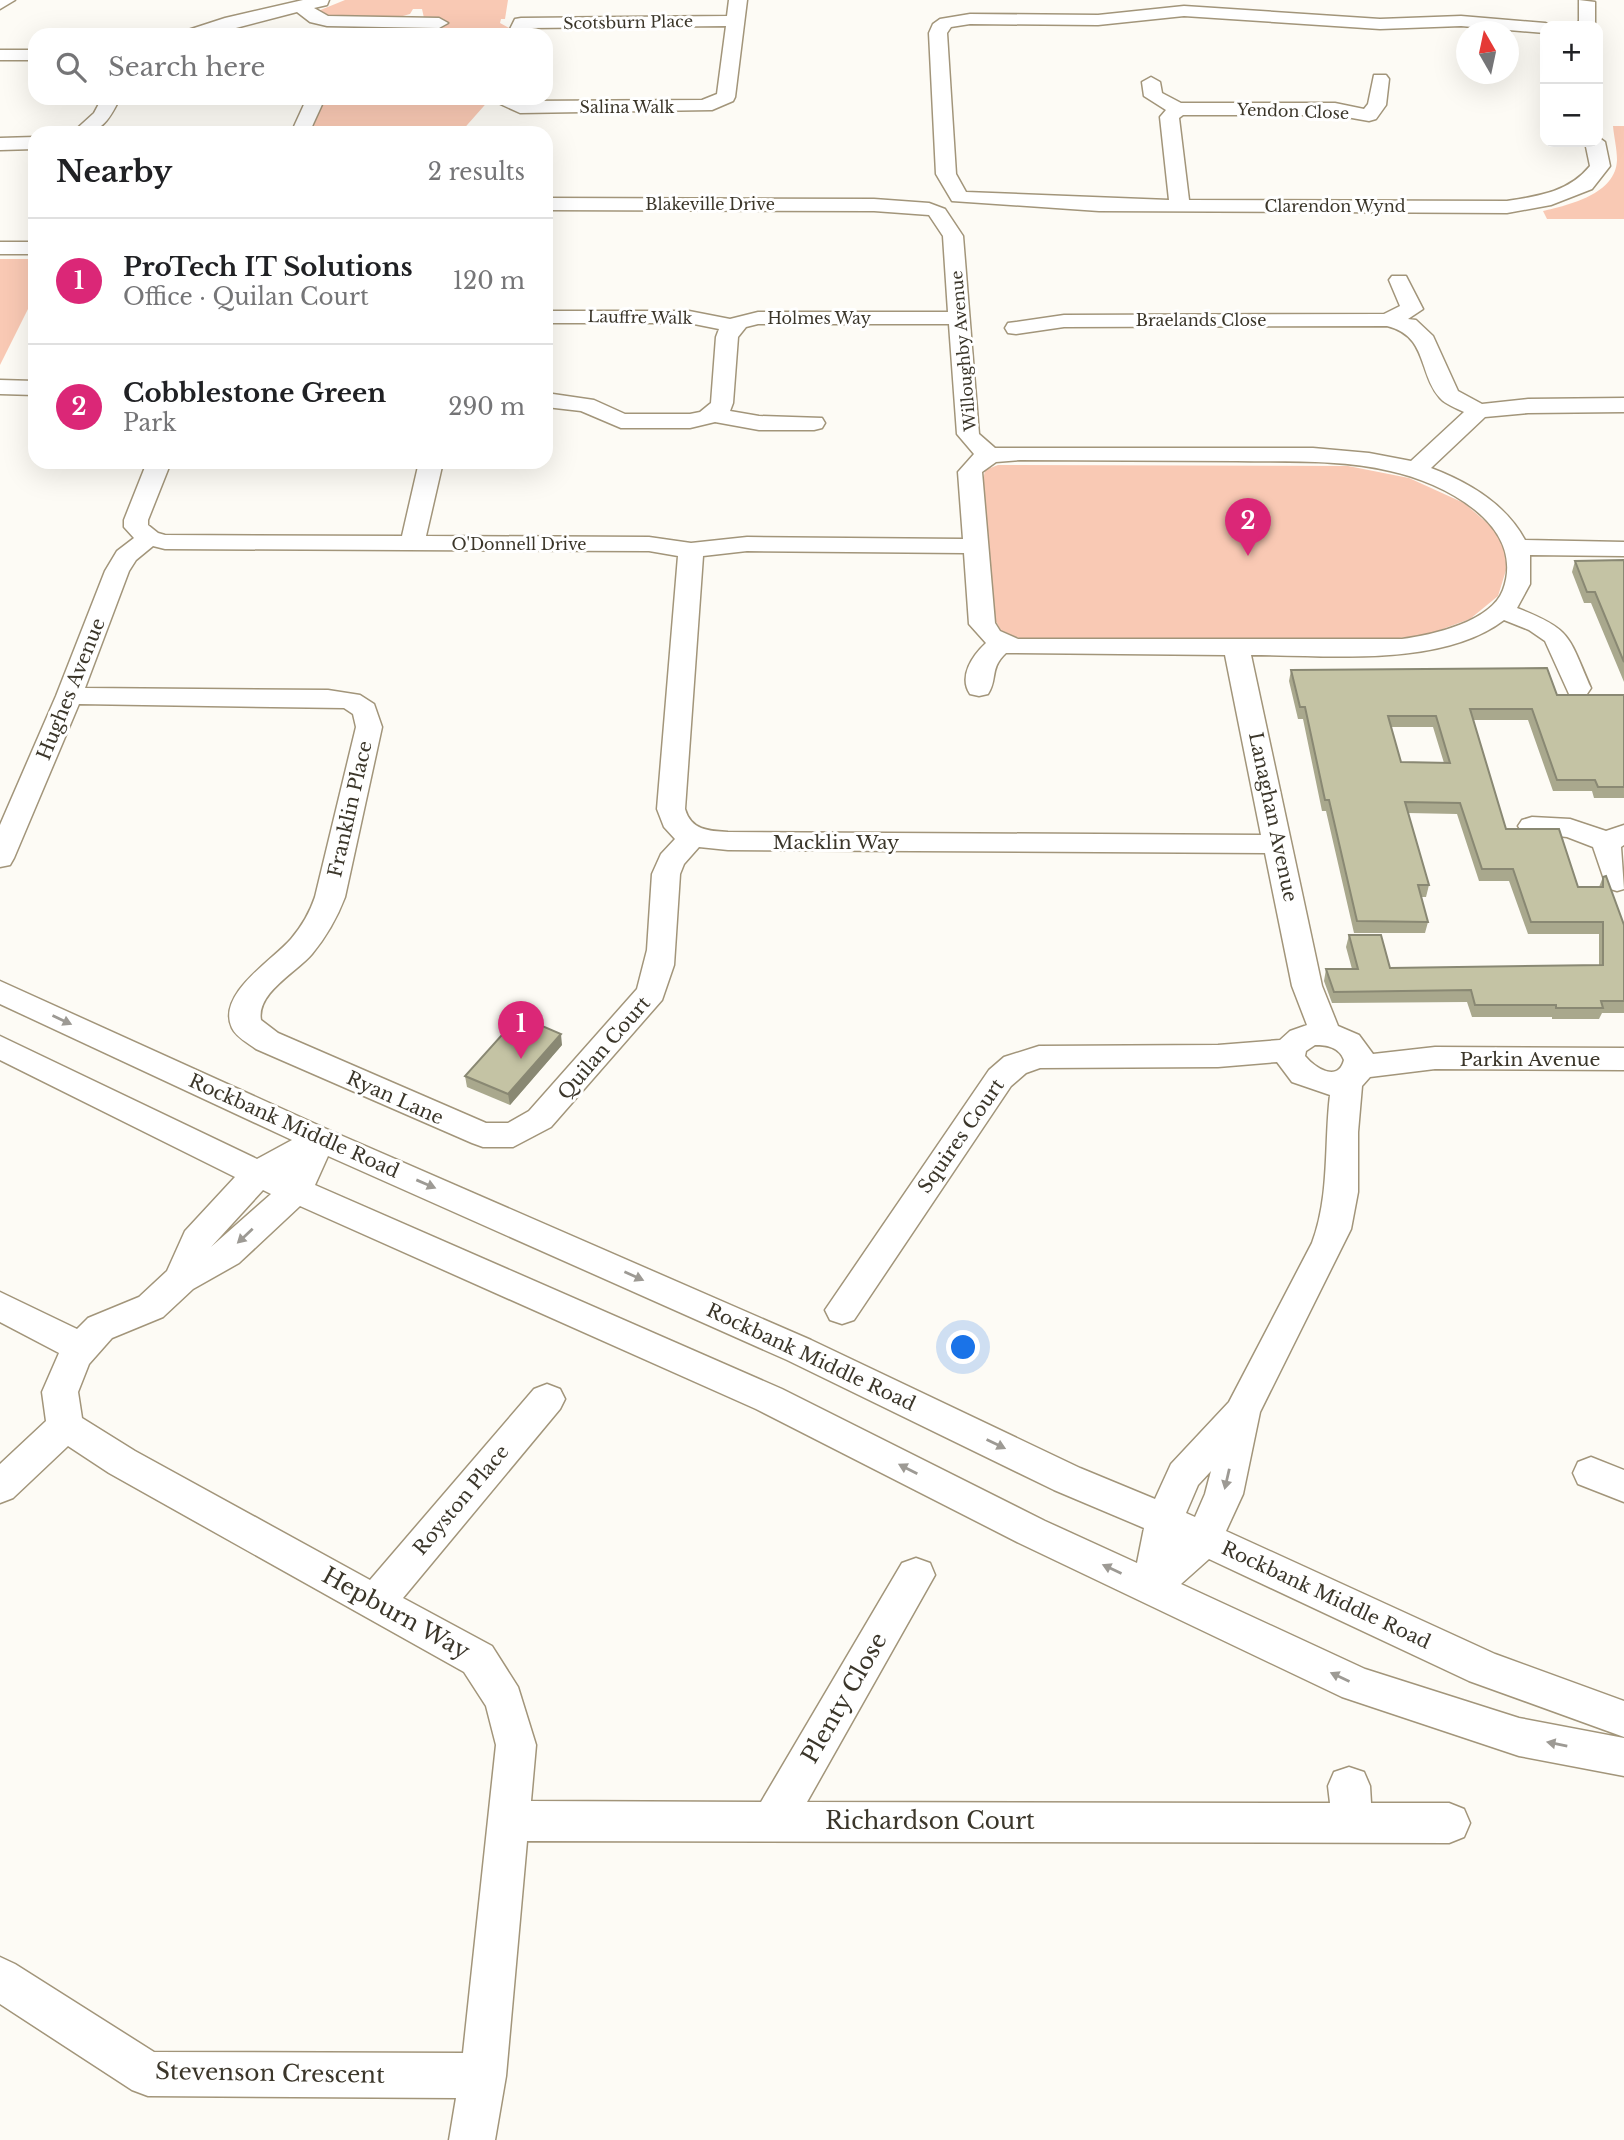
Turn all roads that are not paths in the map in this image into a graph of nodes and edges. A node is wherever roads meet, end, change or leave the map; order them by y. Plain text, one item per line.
1 (6, 0) edge
2 (326, 0) edge
3 (737, 0) edge
4 (1586, 2) dead end
5 (0, 4) edge
6 (301, 6) junction
7 (1182, 6) edge
8 (937, 7) dead end
9 (735, 21) junction
10 (954, 21) junction
11 (1588, 21) edge
12 (439, 23) dead end
13 (213, 28) edge
14 (545, 28) edge
15 (1540, 28) edge
16 (0, 55) edge
17 (28, 55) edge
18 (1380, 79) dead end
19 (1151, 82) dead end
20 (109, 105) edge
21 (313, 105) edge
22 (516, 105) edge
23 (1178, 109) junction
24 (102, 124) edge
25 (303, 126) edge
26 (1596, 147) edge
27 (946, 174) junction
28 (553, 204) edge
29 (963, 204) junction
30 (932, 206) junction
31 (1180, 206) junction
32 (953, 236) junction
33 (28, 246) edge
34 (0, 248) edge
35 (1399, 280) dead end
36 (553, 317) edge
37 (960, 318) junction
38 (1387, 320) junction
39 (734, 326) junction
40 (1016, 328) dead end
41 (0, 387) edge
42 (28, 387) edge
43 (553, 401) edge
44 (1624, 405) edge
45 (1478, 411) junction
46 (713, 415) junction
47 (814, 423) dead end
48 (990, 456) junction
49 (156, 469) edge
50 (429, 469) edge
51 (1415, 470) junction
52 (149, 538) junction
53 (412, 543) junction
54 (976, 545) junction
55 (1517, 547) junction
56 (1624, 549) edge
57 (691, 550) junction
58 (1502, 610) junction
59 (1002, 643) junction
60 (1237, 649) junction
61 (979, 688) dead end
62 (1578, 688) dead end
63 (69, 696) junction
64 (1532, 826) edge
65 (692, 838) junction
66 (1616, 838) edge
67 (1279, 844) junction
68 (2, 854) edge
69 (1617, 881) dead end
70 (0, 992) edge
71 (267, 1041) joint
72 (0, 1047) edge
73 (1324, 1058) junction
74 (1624, 1059) edge
75 (526, 1129) joint
76 (320, 1139) junction
77 (258, 1174) junction
78 (296, 1190) junction
79 (181, 1279) junction
80 (0, 1306) edge
81 (842, 1310) dead end
82 (82, 1348) junction
83 (547, 1399) dead end
84 (1242, 1412) junction
85 (65, 1426) junction
86 (0, 1487) edge
87 (1164, 1520) junction
88 (1204, 1539) junction
89 (916, 1575) dead end
90 (1151, 1587) junction
91 (376, 1601) junction
92 (1624, 1718) edge
93 (1624, 1757) edge
94 (509, 1821) junction
95 (773, 1821) junction
96 (1449, 1823) dead end
97 (0, 1979) edge
98 (483, 2076) junction
99 (472, 2140) edge

1 - 5 street
2 - 6 street
3 - 9 street, Salina Walk
4 - 11 street
6 - 12 street
6 - 13 street
7 - 10 street
7 - 15 street
8 - 10 street
9 - 14 street, Scotsburn Place
9 - 22 street, Salina Walk
10 - 27 street
16 - 17 street
18 - 23 street, Yendon Close
19 - 23 street
20 - 24 street
21 - 25 street
23 - 31 street
26 - 31 street, Clarendon Wynd
27 - 29 street
27 - 30 street
28 - 30 street, Blakeville Drive
29 - 30 street, Clarendon Wynd
29 - 31 street, Clarendon Wynd
29 - 32 street, Willoughby Avenue
30 - 32 street, Willoughby Avenue
32 - 37 street, Willoughby Avenue
33 - 34 street
35 - 38 street
36 - 39 street, Lauffre Walk
37 - 39 street, Holmes Way
37 - 48 street, Willoughby Avenue
38 - 40 street, Braelands Close
38 - 45 street, Braelands Close
39 - 46 street
41 - 42 street
43 - 46 street
44 - 45 street
45 - 51 street
46 - 47 street
48 - 51 street
48 - 54 street
49 - 52 street
50 - 53 street
51 - 55 street
52 - 53 street, O'Donnell Drive
52 - 63 street, Hughes Avenue
53 - 57 street, O'Donnell Drive
54 - 57 street, O'Donnell Drive
54 - 59 street
55 - 56 street
55 - 58 street
57 - 65 street
58 - 60 street
58 - 62 street
59 - 60 street
59 - 61 street
60 - 67 street, Lanaghan Avenue
63 - 68 street, Hughes Avenue
63 - 71 street, Franklin Place
64 - 66 street
65 - 67 street, Macklin Way
65 - 75 street, Quilan Court
66 - 69 street
67 - 73 street, Lanaghan Avenue
70 -> 76 street, Rockbank Middle Road
71 - 75 street, Ryan Lane
72 - 77 street
73 - 74 street, Parkin Avenue
73 - 81 street, Squires Court
73 - 84 street, Lanaghan Avenue
76 - 77 street
76 - 78 street
76 -> 87 street, Rockbank Middle Road
77 - 78 street
77 - 79 street
78 -> 79 street
90 -> 78 street
79 - 82 street
80 - 82 street
82 - 85 street
83 - 91 street, Royston Place
84 - 87 street, Lanaghan Avenue
84 -> 88 street, Lanaghan Avenue
85 - 86 street
85 - 91 street, Hepburn Way
87 - 88 street, Rockbank Middle Road
87 - 90 street, Lanaghan Avenue
88 - 90 street, Lanaghan Avenue
88 - 92 street, Rockbank Middle Road
89 - 95 street, Plenty Close
93 -> 90 street
91 - 94 street, Hepburn Way
94 - 95 street, Richardson Court
94 - 98 street, Hepburn Way
95 - 96 street, Richardson Court
97 - 98 street, Stevenson Crescent
98 - 99 street, Hepburn Way

